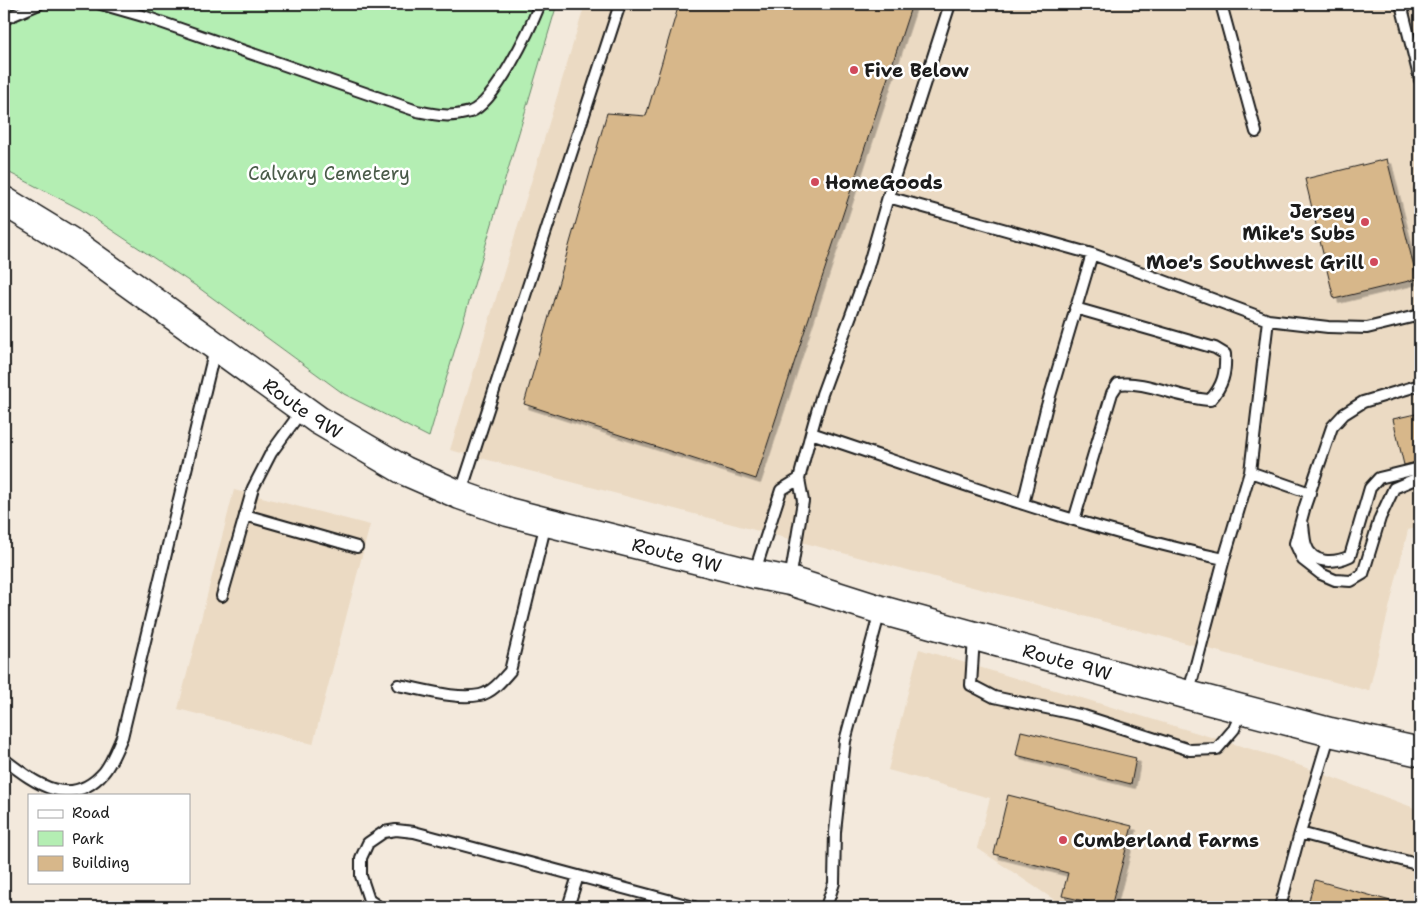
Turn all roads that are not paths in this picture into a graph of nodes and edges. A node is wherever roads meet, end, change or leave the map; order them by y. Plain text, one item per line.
1 (39, 4) edge
2 (101, 4) edge
3 (540, 4) edge
4 (620, 4) edge
5 (950, 4) edge
6 (1221, 4) edge
7 (1401, 4) edge
8 (4, 19) edge
9 (1420, 80) edge
10 (1256, 132) dead end
11 (888, 197) junction
12 (4, 201) edge
13 (1092, 254) junction
14 (1075, 308) junction
15 (1420, 316) edge
16 (1268, 320) junction
17 (215, 345) junction
18 (1420, 385) edge
19 (303, 408) junction
20 (811, 433) junction
21 (1420, 468) edge
22 (1250, 472) junction
23 (1420, 477) edge
24 (799, 479) junction
25 (1310, 493) junction
26 (460, 495) junction
27 (1023, 504) junction
28 (245, 515) junction
29 (1302, 519) junction
30 (1074, 520) junction
31 (547, 522) junction
32 (357, 548) dead end
33 (1224, 559) junction
34 (754, 574) junction
35 (790, 580) junction
36 (222, 596) dead end
37 (881, 610) junction
38 (974, 636) junction
39 (398, 685) dead end
40 (1188, 695) junction
41 (1243, 710) junction
42 (1330, 732) junction
43 (1420, 752) edge
44 (5, 760) edge
45 (1300, 833) junction
46 (1420, 865) edge
47 (578, 876) junction
48 (379, 907) edge
49 (568, 907) edge
50 (694, 907) edge
51 (826, 907) edge
52 (1280, 907) edge

1 - 8 lane
2 - 3 lane
4 - 26 lane
5 - 11 lane
6 - 10 lane
7 - 9 lane
11 - 13 lane
11 - 20 lane
12 - 17 main road, Route 9W
13 - 14 lane
13 - 16 lane
14 - 27 lane
14 - 30 lane
15 - 16 lane
16 - 22 lane
17 - 19 main road, Route 9W
17 - 44 lane
18 - 25 lane
19 - 26 main road, Route 9W
19 - 28 lane
20 - 24 lane
20 - 27 lane
21 - 29 lane
22 - 25 lane
22 - 33 lane
23 - 29 lane
24 - 34 lane
24 - 35 lane
25 - 29 lane
26 - 31 main road, Route 9W
27 - 30 lane
28 - 32 lane
28 - 36 lane
30 - 33 lane
31 - 34 main road, Route 9W
31 - 39 lane
33 - 40 lane
34 - 35 main road, Route 9W
35 - 37 main road, Route 9W
37 - 38 main road, Route 9W
37 - 51 lane
38 - 40 main road, Route 9W
38 - 41 lane
40 - 41 main road, Route 9W
41 - 42 main road, Route 9W
42 - 43 main road, Route 9W
42 - 45 lane
45 - 46 lane
45 - 52 lane
47 - 48 lane
47 - 49 lane
47 - 50 lane

